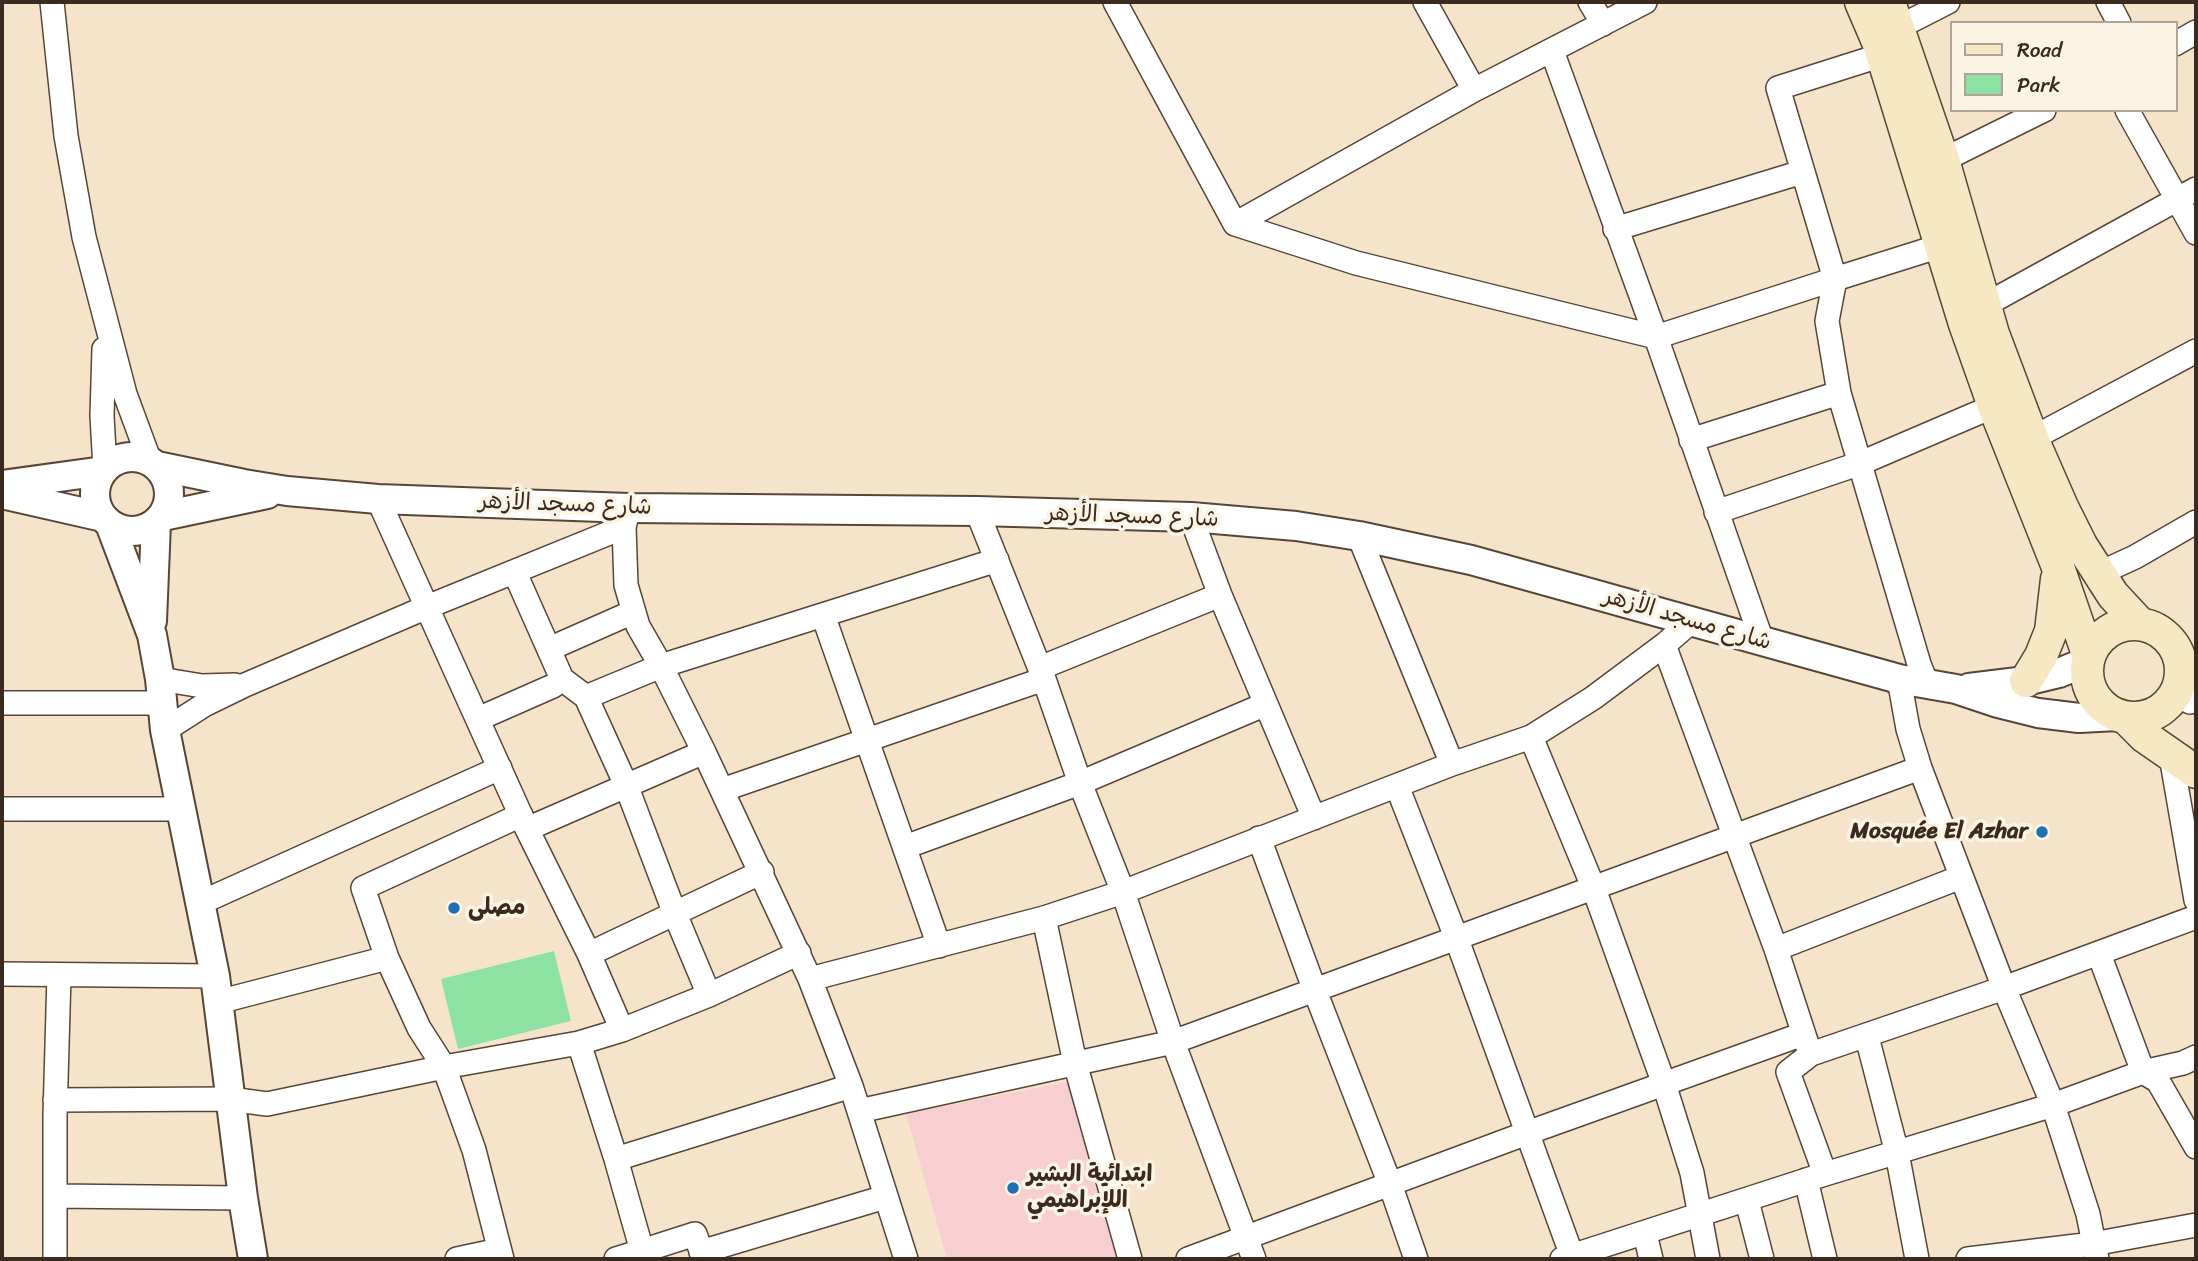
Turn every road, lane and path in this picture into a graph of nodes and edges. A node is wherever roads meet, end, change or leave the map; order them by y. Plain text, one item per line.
1 (51, 2) edge
2 (1115, 2) edge
3 (1425, 2) edge
4 (1590, 2) edge
5 (1645, 2) edge
6 (1861, 2) edge
7 (1948, 2) edge
8 (2108, 2) edge
9 (1894, 15) edge
10 (2118, 21) edge
11 (1603, 24) junction
12 (2196, 32) edge
13 (2177, 43) edge
14 (1552, 51) junction
15 (1882, 55) junction
16 (1474, 90) junction
17 (2040, 112) edge
18 (2128, 112) edge
19 (1943, 160) junction
20 (1802, 172) junction
21 (2187, 194) edge
22 (1235, 224) junction
23 (1615, 229) junction
24 (2196, 233) edge
25 (1940, 246) junction
26 (1835, 279) junction
27 (1985, 304) junction
28 (105, 325) junction
29 (1656, 337) junction
30 (2196, 351) edge
31 (1839, 393) junction
32 (1994, 407) junction
33 (2033, 438) junction
34 (1690, 440) junction
35 (153, 463) junction
36 (1861, 463) junction
37 (104, 470) junction
38 (2, 485) edge
39 (287, 491) junction
40 (2, 494) edge
41 (378, 499) junction
42 (204, 507) junction
43 (977, 510) junction
44 (1716, 512) junction
45 (626, 517) junction
46 (1191, 517) junction
47 (159, 519) junction
48 (107, 520) junction
49 (2196, 522) edge
50 (1359, 536) junction
51 (997, 560) junction
52 (154, 567) junction
53 (2057, 567) junction
54 (514, 573) junction
55 (2098, 574) junction
56 (1220, 595) junction
57 (427, 607) junction
58 (633, 612) junction
59 (823, 615) junction
60 (1692, 621) junction
61 (2140, 624) junction
62 (152, 635) junction
63 (1762, 641) junction
64 (1664, 645) junction
65 (549, 649) junction
66 (2089, 659) junction
67 (661, 666) junction
68 (1042, 674) junction
69 (562, 679) junction
70 (1899, 679) junction
71 (2026, 681) junction
72 (1927, 684) junction
73 (245, 685) junction
74 (1956, 690) junction
75 (586, 697) junction
76 (2191, 698) edge
77 (2, 703) edge
78 (163, 704) junction
79 (1266, 704) junction
80 (2122, 717) junction
81 (478, 719) junction
82 (1531, 737) junction
83 (867, 740) junction
84 (704, 752) junction
85 (1451, 764) junction
86 (2184, 764) edge
87 (500, 768) junction
88 (1920, 768) junction
89 (1080, 783) junction
90 (626, 785) junction
91 (1397, 786) junction
92 (722, 790) junction
93 (2, 808) edge
94 (182, 809) junction
95 (1314, 818) junction
96 (524, 822) junction
97 (1734, 835) junction
98 (1259, 838) junction
99 (905, 847) junction
100 (762, 872) junction
101 (1961, 877) junction
102 (1594, 889) junction
103 (1123, 892) junction
104 (2196, 900) edge
105 (200, 903) junction
106 (675, 914) junction
107 (2196, 917) edge
108 (1044, 918) junction
109 (1456, 937) junction
110 (939, 946) junction
111 (1776, 949) junction
112 (799, 953) junction
113 (589, 954) junction
114 (2099, 954) junction
115 (387, 958) junction
116 (2, 974) edge
117 (59, 975) junction
118 (810, 979) junction
119 (2004, 988) junction
120 (216, 989) junction
121 (1315, 991) junction
122 (709, 995) junction
123 (622, 1030) junction
124 (1867, 1037) junction
125 (1173, 1042) junction
126 (579, 1043) junction
127 (1807, 1044) junction
128 (2196, 1056) edge
129 (1075, 1063) junction
130 (444, 1067) junction
131 (2143, 1072) junction
132 (1664, 1084) junction
133 (851, 1086) junction
134 (230, 1099) junction
135 (55, 1100) junction
136 (2053, 1105) junction
137 (859, 1111) junction
138 (1527, 1133) junction
139 (2196, 1147) edge
140 (1897, 1153) junction
141 (616, 1159) junction
142 (1816, 1177) junction
143 (1390, 1184) junction
144 (55, 1196) junction
145 (885, 1197) junction
146 (243, 1198) junction
147 (1746, 1201) junction
148 (1700, 1216) junction
149 (2196, 1225) edge
150 (1646, 1234) junction
151 (1247, 1236) junction
152 (642, 1251) junction
153 (2095, 1252) edge
154 (500, 1254) edge
155 (702, 1256) edge
156 (1567, 1258) edge
157 (55, 1259) edge
158 (253, 1259) edge
159 (457, 1259) edge
160 (616, 1259) edge
161 (906, 1259) edge
162 (1130, 1259) edge
163 (1188, 1259) edge
164 (1254, 1259) edge
165 (1416, 1259) edge
166 (1651, 1259) edge
167 (1708, 1259) edge
168 (1762, 1259) edge
169 (1825, 1259) edge
170 (1917, 1259) edge
171 (1968, 1259) edge

1 - 28 street
2 - 22 street
3 - 16 street
4 - 11 street
5 - 11 street
6 - 15 main road
7 - 9 street
8 - 10 street
9 - 19 main road
11 - 14 street
12 - 13 street
14 - 16 street
14 - 23 street
15 - 20 street
15 - 25 main road
16 - 22 street
17 - 19 street
18 - 21 street
19 - 27 main road
20 - 23 street
20 - 26 street
21 - 24 street
21 - 27 street
22 - 29 street
23 - 29 street
25 - 26 street
25 - 32 main road
26 - 29 street
26 - 31 street
27 - 33 main road
28 - 35 street
28 - 37 street
29 - 34 street
30 - 33 street
31 - 34 street
31 - 36 street
32 - 36 street
32 - 53 main road
33 - 55 main road
34 - 44 street
35 - 37 street
35 - 39 street, شارع مسجد الأزهر
35 - 47 street
36 - 44 street
36 - 72 street
37 - 38 street
37 - 48 street
39 - 41 street, شارع مسجد الأزهر
39 - 42 street, شارع مسجد الأزهر
40 - 48 street
41 - 45 street, شارع مسجد الأزهر
41 - 57 street
42 - 47 street, شارع مسجد الأزهر
42 - 52 street
43 - 45 street, شارع مسجد الأزهر
43 - 46 street, شارع مسجد الأزهر
43 - 51 street
44 - 63 street
45 - 54 street
45 - 58 street
46 - 50 street, شارع مسجد الأزهر
46 - 56 street
47 - 48 street
47 - 52 street
48 - 62 street
49 - 55 street
50 - 60 street, شارع مسجد الأزهر
50 - 85 street
51 - 59 street
51 - 68 street
52 - 62 street
53 - 66 main road
53 - 71 main road
54 - 57 street
54 - 65 street
55 - 61 main road
56 - 68 street
56 - 79 street
57 - 73 street
57 - 81 street
58 - 65 street
58 - 67 street
59 - 67 street
59 - 83 street
60 - 63 street, شارع مسجد الأزهر
60 - 64 street
61 - 66 main road
61 - 76 main road
62 - 78 street
63 - 70 street, شارع مسجد الأزهر
64 - 82 street
64 - 97 street
65 - 69 street
66 - 71 street, شارع مسجد الأزهر
66 - 80 main road
67 - 75 street
67 - 84 street
68 - 83 street
68 - 89 street
69 - 75 street
69 - 81 street
70 - 72 street, شارع مسجد الأزهر
70 - 88 street
71 - 74 street, شارع مسجد الأزهر
72 - 74 street, شارع مسجد الأزهر
73 - 78 street
73 - 78 street
74 - 80 street, شارع مسجد الأزهر
75 - 90 street
76 - 80 main road
77 - 78 street
78 - 94 street
79 - 89 street
79 - 95 street
80 - 86 main road
81 - 87 street
82 - 85 street
82 - 102 street
83 - 92 street
83 - 99 street
84 - 90 street
84 - 92 street
85 - 91 street
86 - 104 street
87 - 96 street
87 - 105 street
88 - 97 street
88 - 101 street
89 - 99 street
89 - 103 street
90 - 96 street
90 - 106 street
91 - 95 street
91 - 109 street
92 - 100 street
93 - 94 street
94 - 105 street
95 - 98 street
96 - 113 street
96 - 115 street
97 - 102 street
97 - 111 street
98 - 103 street
98 - 121 street
99 - 110 street
100 - 106 street
100 - 112 street
101 - 111 street
101 - 119 street
102 - 109 street
102 - 132 street
103 - 108 street
103 - 125 street
105 - 120 street
106 - 113 street
106 - 122 street
107 - 114 street
108 - 110 street
108 - 129 street
109 - 121 street
109 - 138 street
110 - 118 street
111 - 127 street
112 - 118 street
112 - 122 street
113 - 123 street
114 - 119 street
114 - 131 street
115 - 120 street
115 - 130 street
116 - 117 street
117 - 120 street
117 - 135 street
118 - 133 street
119 - 124 street
119 - 136 street
120 - 134 street
121 - 125 street
121 - 143 street
122 - 123 street
123 - 126 street
124 - 127 street
124 - 140 street
125 - 129 street
125 - 151 street
126 - 130 street
126 - 141 street
127 - 132 street
127 - 142 street
128 - 131 street
129 - 137 street
129 - 162 street
130 - 134 street
130 - 154 street
131 - 136 street
131 - 139 street
132 - 138 street
132 - 148 street
133 - 137 street
133 - 141 street
134 - 135 street
134 - 146 street
135 - 144 street
136 - 140 street
136 - 153 street
137 - 145 street
138 - 143 street
138 - 156 street
140 - 142 street
140 - 170 street
141 - 152 street
142 - 147 street
142 - 169 street
143 - 151 street
143 - 165 street
144 - 146 street
144 - 157 street
145 - 155 street
145 - 161 street
146 - 158 street
147 - 148 street
147 - 168 street
148 - 150 street
148 - 167 street
149 - 153 street
150 - 156 street
150 - 166 street
151 - 163 street
151 - 164 street
152 - 155 street
152 - 160 street
153 - 171 street
154 - 159 street

